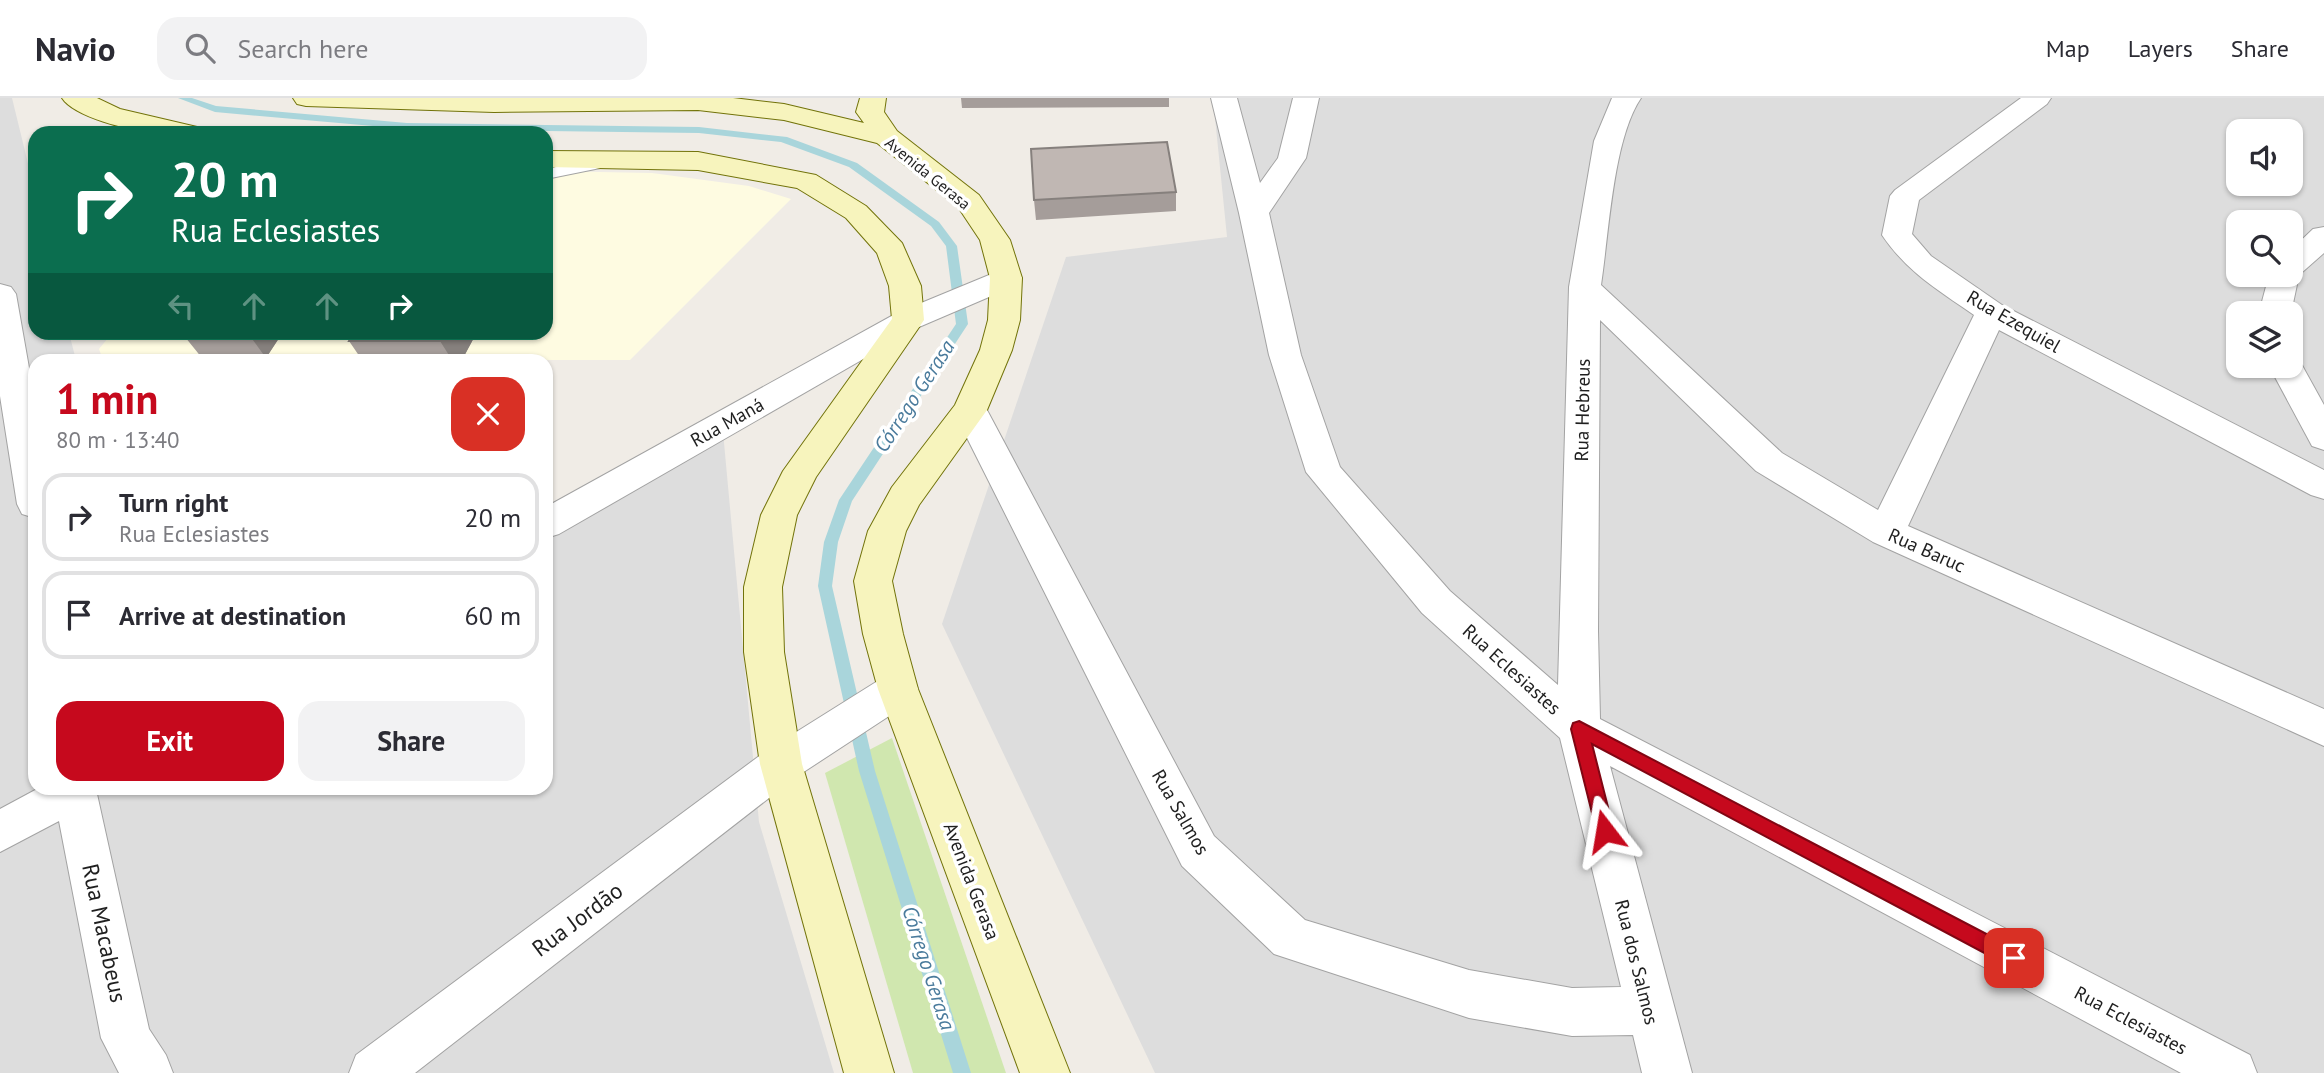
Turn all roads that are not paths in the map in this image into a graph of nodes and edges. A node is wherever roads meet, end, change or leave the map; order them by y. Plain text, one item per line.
1 (75, 98) edge
2 (312, 98) edge
3 (873, 98) edge
4 (1224, 98) edge
5 (1306, 98) edge
6 (1628, 98) edge
7 (2038, 98) edge
8 (704, 100) edge
9 (157, 126) edge
10 (887, 136) junction
11 (553, 159) edge
12 (614, 160) junction
13 (553, 173) edge
14 (1254, 213) junction
15 (2324, 236) edge
16 (2303, 256) edge
17 (997, 282) junction
18 (1585, 287) junction
19 (0, 294) edge
20 (1991, 312) junction
21 (908, 320) junction
22 (2292, 378) edge
23 (970, 410) junction
24 (2324, 437) edge
25 (14, 453) edge
26 (2324, 486) edge
27 (28, 487) edge
28 (553, 520) edge
29 (1886, 532) junction
30 (889, 695) junction
31 (2324, 728) edge
32 (1579, 729) junction
33 (781, 764) junction
34 (63, 795) edge
35 (76, 795) edge
36 (0, 832) edge
37 (1649, 1011) junction
38 (148, 1073) edge
39 (374, 1073) edge
40 (869, 1073) edge
41 (1045, 1073) edge
42 (1667, 1073) edge
43 (2232, 1073) edge

1 - 9 main road
2 - 8 main road, Avenida Gerasa
3 - 10 main road
4 - 14 street, Rua Eclesiastes
5 - 14 street
6 - 18 street, Rua Hebreus
7 - 20 street, Rua Ezequiel
8 - 10 main road, Avenida Gerasa
10 - 17 main road, Avenida Gerasa
11 - 12 main road
12 - 13 lane
12 - 21 main road
14 - 32 street, Rua Eclesiastes
15 - 16 street
17 - 21 street
17 - 23 main road, Avenida Gerasa
18 - 29 street, Rua Baruc
18 - 32 street, Rua Hebreus
19 - 25 street
20 - 26 street, Rua Ezequiel
20 - 29 street
21 - 28 street, Rua Maná
21 - 33 main road
22 - 24 street
23 - 30 main road, Avenida Gerasa
23 - 37 street, Rua Salmos
25 - 27 street
29 - 31 street, Rua Baruc
30 - 33 street
30 - 41 main road, Avenida Gerasa
32 - 37 street, Rua dos Salmos
32 - 43 street, Rua Eclesiastes
33 - 39 street, Rua Jordão
33 - 40 main road
34 - 36 street
35 - 38 street, Rua Macabeus
37 - 42 street, Rua dos Salmos

